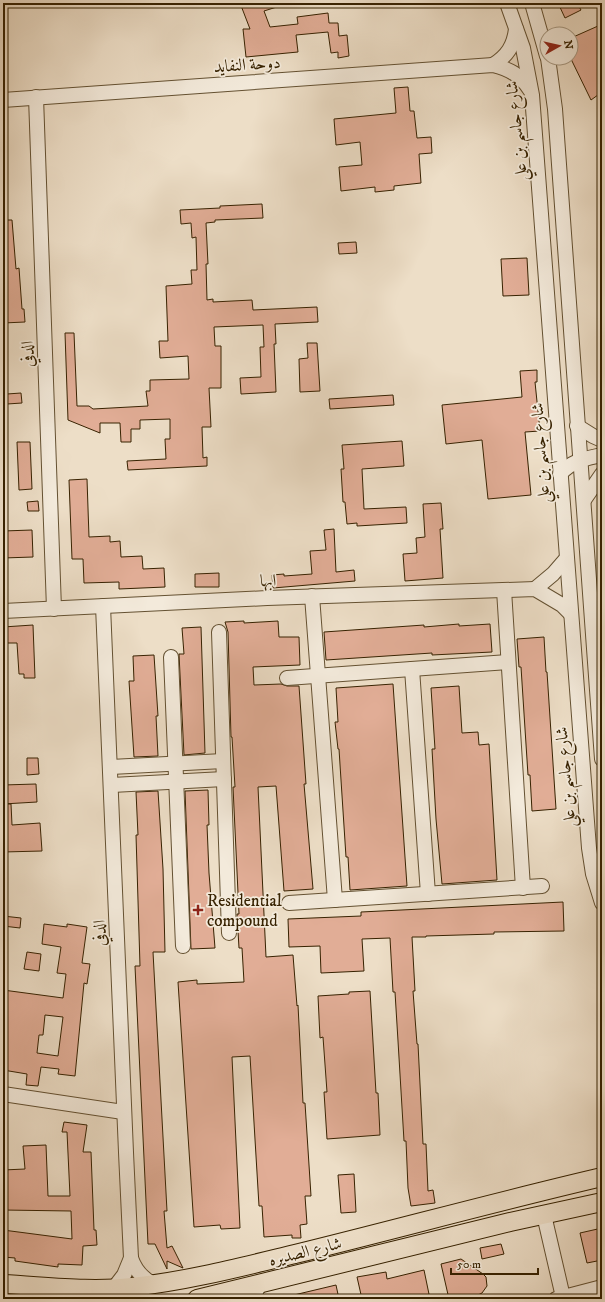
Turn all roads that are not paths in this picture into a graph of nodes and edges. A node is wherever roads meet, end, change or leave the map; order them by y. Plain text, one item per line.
1 (507, 3) edge
2 (532, 3) edge
3 (539, 28) edge
4 (516, 29) junction
5 (493, 65) junction
6 (548, 66) edge
7 (532, 96) junction
8 (36, 97) junction
9 (3, 100) edge
10 (577, 426) junction
11 (602, 440) edge
12 (602, 455) edge
13 (580, 459) junction
14 (560, 474) junction
15 (602, 474) edge
16 (584, 500) junction
17 (566, 559) junction
18 (534, 589) junction
19 (504, 590) junction
20 (312, 596) junction
21 (103, 606) junction
22 (54, 609) junction
23 (3, 611) edge
24 (570, 614) junction
25 (219, 632) dead end
26 (171, 657) dead end
27 (508, 662) junction
28 (412, 669) junction
29 (318, 675) junction
30 (287, 678) dead end
31 (602, 759) edge
32 (223, 761) junction
33 (176, 764) junction
34 (111, 766) junction
35 (224, 779) junction
36 (176, 782) junction
37 (112, 785) junction
38 (542, 886) dead end
39 (522, 888) junction
40 (428, 894) junction
41 (335, 900) junction
42 (289, 903) dead end
43 (602, 903) edge
44 (229, 933) dead end
45 (183, 946) dead end
46 (3, 1094) edge
47 (123, 1112) junction
48 (602, 1177) edge
49 (602, 1202) edge
50 (544, 1215) junction
51 (131, 1258) junction
52 (3, 1284) edge
53 (153, 1284) junction
54 (602, 1287) edge
55 (114, 1288) junction
56 (256, 1292) edge
57 (226, 1296) edge
58 (560, 1298) edge
59 (197, 1299) edge

1 - 4 street, شارع جاسم بن علي
2 - 3 street
4 - 5 street
4 - 7 street, شارع جاسم بن علي
5 - 7 street, دوحة النفايد
5 - 8 street, دوحة النفايد
6 - 10 street
7 - 14 street, شارع جاسم بن علي
8 - 9 street, دوحة النفايد
8 - 22 street, الدفي
10 - 11 street
10 - 13 street
12 - 13 street
13 - 14 street
13 - 16 street
14 - 17 street, شارع جاسم بن علي
15 - 16 street
16 - 31 street
17 - 18 street
17 - 24 street, شارع جاسم بن علي
18 - 19 street, ابها
18 - 24 street
19 - 20 street, ابها
19 - 27 street
20 - 21 street, ابها
20 - 29 street
21 - 22 street, ابها
21 - 34 street, الدفي
22 - 23 street, ابها
24 - 43 street, شارع جاسم بن علي
25 - 32 street
26 - 33 street
27 - 28 street
27 - 39 street
28 - 29 street
28 - 40 street
29 - 30 street
29 - 41 street
32 - 33 street
32 - 35 street
33 - 34 street
33 - 36 street
34 - 37 street, الدفي
35 - 36 street
35 - 44 street
36 - 37 street
36 - 45 street
37 - 47 street, الدفي
38 - 39 street
39 - 40 street
40 - 41 street
41 - 42 street
46 - 47 street
47 - 51 street, الدفي
48 - 53 main road, شارع الصديره
49 - 50 main road, شارع الصديره
50 - 56 main road, شارع الصديره
50 - 58 street
51 - 53 street, الدفي
51 - 55 street, الدفي
52 - 55 main road, شارع الصديره
53 - 55 main road, شارع الصديره
54 - 58 street
56 - 57 main road, شارع الصديره
57 - 59 main road, شارع الصديره

